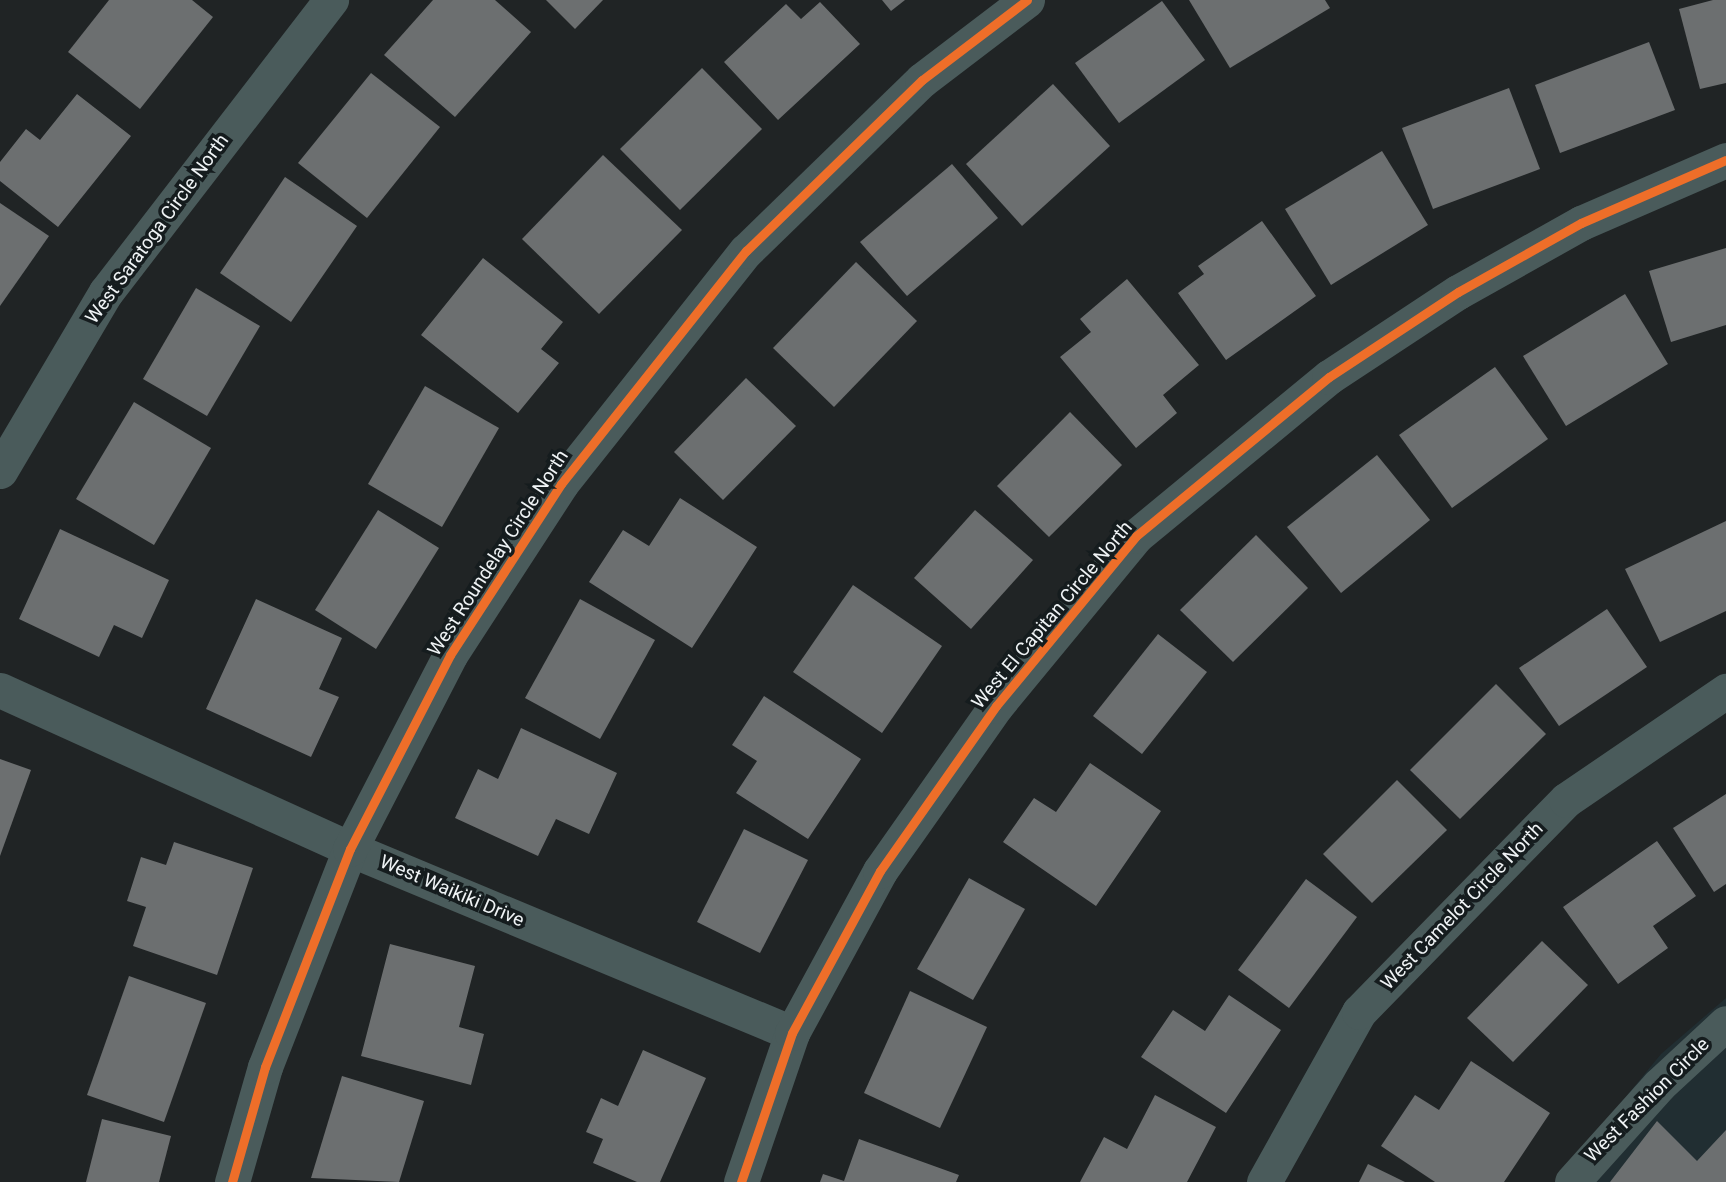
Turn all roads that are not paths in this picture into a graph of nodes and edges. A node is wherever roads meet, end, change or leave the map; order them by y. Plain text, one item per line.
1 (331, 0) edge
2 (1027, 0) edge
3 (1726, 160) edge
4 (0, 471) edge
5 (0, 690) edge
6 (1726, 691) edge
7 (350, 849) junction
8 (1726, 1023) edge
9 (792, 1033) junction
10 (232, 1182) edge
11 (741, 1182) edge
12 (1264, 1182) edge
13 (1572, 1182) edge

1 - 4 street, West Saratoga Circle North
2 - 7 street, West Roundelay Circle North
3 - 9 street, West El Capitan Circle North
5 - 7 street, West Waikiki Drive
6 - 12 street, West Camelot Circle North
7 - 9 street, West Waikiki Drive
7 - 10 street, West Roundelay Circle North
8 - 13 street, West Fashion Circle
9 - 11 street, West El Capitan Circle North

